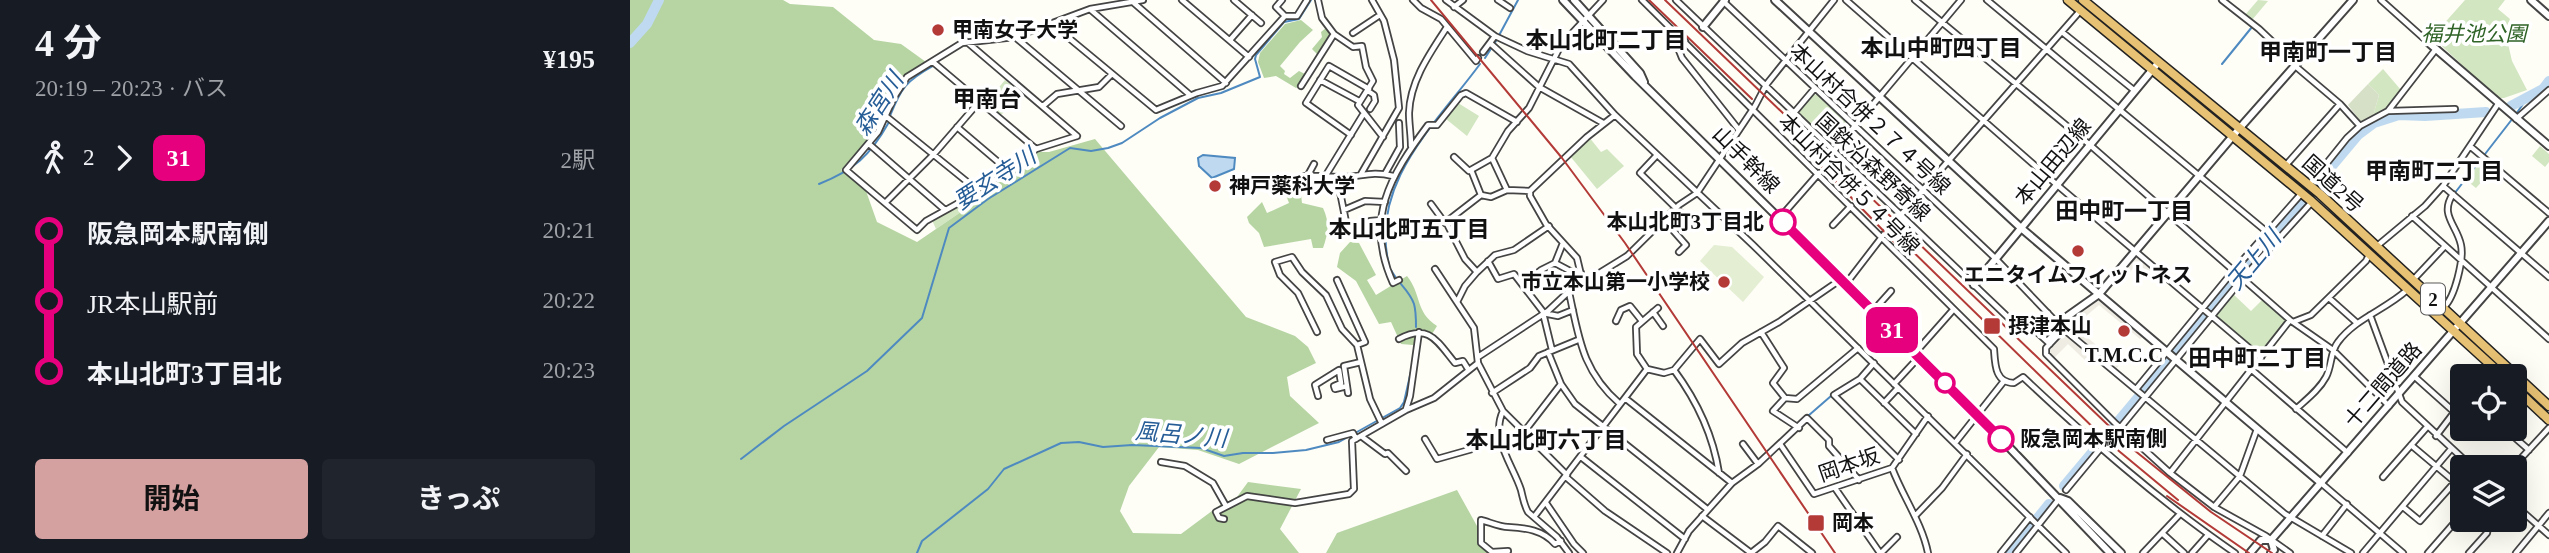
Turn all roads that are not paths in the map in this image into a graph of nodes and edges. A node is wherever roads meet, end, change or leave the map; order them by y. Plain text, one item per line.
1 (1143, 0) edge
2 (1182, 0) edge
3 (1234, 0) edge
4 (1282, 0) edge
5 (1307, 0) edge
6 (1318, 0) edge
7 (1372, 0) edge
8 (1413, 0) edge
9 (1446, 0) edge
10 (1463, 0) edge
11 (1498, 0) edge
12 (1563, 0) edge
13 (1574, 0) edge
14 (1603, 0) edge
15 (1642, 0) edge
16 (1676, 0) edge
17 (1775, 0) edge
18 (1834, 0) edge
19 (1846, 0) edge
20 (1915, 0) edge
21 (1961, 0) edge
22 (1987, 0) edge
23 (2068, 0) edge
24 (2083, 0) edge
25 (2353, 0) edge
26 (2381, 0) edge
27 (2531, 0) edge
28 (1723, 1) edge
29 (2224, 1) edge
30 (1125, 2) edge
31 (1134, 3) junction
32 (1454, 7) junction
33 (1510, 8) dead end
34 (1090, 9) junction
35 (2080, 10) junction
36 (1252, 15) junction
37 (1380, 15) junction
38 (1285, 16) junction
39 (2549, 16) edge
40 (1586, 18) junction
41 (1942, 22) junction
42 (1261, 23) dead end
43 (1052, 24) junction
44 (1447, 27) junction
45 (1703, 27) junction
46 (1809, 31) junction
47 (2062, 32) junction
48 (1353, 33) dead end
49 (1334, 34) junction
50 (1495, 36) junction
51 (1015, 37) junction
52 (1230, 40) junction
53 (1685, 41) junction
54 (967, 42) junction
55 (2429, 43) joint
56 (1490, 44) junction
57 (2437, 48) junction
58 (2046, 49) junction
59 (1483, 51) dead end
60 (1250, 57) junction
61 (1478, 58) dead end
62 (1912, 58) junction
63 (1556, 59) junction
64 (1785, 60) junction
65 (933, 62) junction
66 (2294, 65) junction
67 (2155, 66) junction
68 (1111, 75) junction
69 (1320, 80) junction
70 (1226, 83) junction
71 (2017, 84) junction
72 (1766, 85) junction
73 (1301, 86) dead end
74 (1539, 88) junction
75 (1815, 88) junction
76 (1076, 90) junction
77 (1368, 90) junction
78 (2549, 90) edge
79 (2135, 91) junction
80 (1191, 96) junction
81 (1880, 98) junction
82 (1359, 101) junction
83 (979, 103) junction
84 (2340, 104) junction
85 (2500, 105) junction
86 (1043, 106) junction
87 (1370, 109) dead end
88 (2455, 109) dead end
89 (1752, 110) junction
90 (2120, 110) junction
91 (2388, 111) junction
92 (1364, 113) junction
93 (1793, 114) junction
94 (1615, 115) junction
95 (887, 117) junction
96 (2516, 119) junction
97 (1985, 120) junction
98 (1517, 122) junction
99 (1399, 123) dead end
100 (1603, 123) junction
101 (1856, 126) junction
102 (2360, 126) junction
103 (957, 127) junction
104 (1121, 127) dead end
105 (1739, 130) junction
106 (2238, 130) junction
107 (1351, 135) junction
108 (1383, 137) junction
109 (2233, 138) junction
110 (869, 144) junction
111 (2091, 145) junction
112 (2549, 146) edge
113 (1411, 147) junction
114 (2470, 147) junction
115 (1035, 149) junction
116 (1833, 152) junction
117 (934, 154) junction
118 (1657, 155) junction
119 (1454, 157) dead end
120 (1492, 158) junction
121 (1720, 158) junction
122 (1949, 162) junction
123 (1314, 164) dead end
124 (1633, 166) dead end
125 (2286, 166) junction
126 (1470, 171) junction
127 (1010, 172) junction
128 (1640, 173) junction
129 (1819, 173) junction
130 (1361, 174) junction
131 (1385, 174) junction
132 (1326, 175) junction
133 (1308, 176) junction
134 (1394, 176) junction
135 (1337, 177) junction
136 (2200, 177) junction
137 (909, 179) junction
138 (1287, 184) dead end
139 (2056, 184) junction
140 (2443, 186) junction
141 (2312, 188) junction
142 (976, 189) junction
143 (1507, 190) junction
144 (1530, 191) junction
145 (1923, 191) junction
146 (1697, 193) junction
147 (1482, 195) junction
148 (2454, 195) junction
149 (2307, 198) junction
150 (1385, 202) junction
151 (885, 203) junction
152 (1431, 204) dead end
153 (1851, 206) junction
154 (1676, 208) junction
155 (945, 210) junction
156 (1344, 210) junction
157 (1784, 213) dead end
158 (2169, 213) junction
159 (2549, 213) edge
160 (1682, 214) dead end
161 (1902, 215) junction
162 (2412, 216) junction
163 (1381, 220) junction
164 (1664, 220) junction
165 (2549, 221) edge
166 (1446, 222) junction
167 (1833, 225) dead end
168 (1549, 226) junction
169 (2021, 228) junction
170 (2267, 232) junction
171 (1882, 239) junction
172 (1563, 243) junction
173 (2445, 246) junction
174 (2376, 247) junction
175 (1679, 252) dead end
176 (2135, 252) junction
177 (2521, 253) junction
178 (2369, 255) junction
179 (1995, 258) junction
180 (2460, 259) junction
181 (1488, 261) junction
182 (1555, 263) junction
183 (1435, 269) dead end
184 (2234, 270) junction
185 (1477, 272) junction
186 (1582, 276) junction
187 (2549, 277) edge
188 (2243, 278) junction
189 (1337, 280) dead end
190 (1399, 280) dead end
191 (2413, 281) junction
192 (1842, 282) junction
193 (1524, 285) junction
194 (1974, 285) junction
195 (2492, 287) junction
196 (1891, 290) dead end
197 (2407, 290) junction
198 (1569, 292) junction
199 (2099, 295) junction
200 (2329, 298) junction
201 (1808, 300) junction
202 (1457, 302) junction
203 (2202, 308) junction
204 (2443, 309) junction
205 (1573, 310) junction
206 (1953, 310) junction
207 (1873, 312) junction
208 (1544, 313) junction
209 (2048, 313) junction
210 (2370, 315) junction
211 (2211, 317) junction
212 (1616, 321) dead end
213 (1642, 321) junction
214 (2292, 321) junction
215 (2357, 323) junction
216 (1663, 326) dead end
217 (2061, 326) junction
218 (2033, 327) junction
219 (2456, 327) junction
220 (1317, 332) dead end
221 (1419, 332) junction
222 (1761, 332) junction
223 (1399, 339) dead end
224 (1578, 340) junction
225 (2549, 340) edge
226 (2048, 342) junction
227 (1357, 345) junction
228 (1858, 348) junction
229 (2333, 350) junction
230 (1550, 351) junction
231 (2167, 352) junction
232 (1917, 355) junction
233 (2261, 358) junction
234 (1478, 360) junction
235 (2176, 360) junction
236 (1361, 362) junction
237 (1874, 363) junction
238 (2489, 364) edge
239 (1468, 369) junction
240 (1647, 369) junction
241 (1674, 370) junction
242 (2252, 370) junction
243 (2414, 376) junction
244 (1860, 379) junction
245 (2004, 381) junction
246 (1561, 384) junction
247 (1896, 386) junction
248 (2138, 389) junction
249 (1492, 393) junction
250 (2527, 394) edge
251 (2399, 395) junction
252 (1318, 396) dead end
253 (2146, 396) junction
254 (2531, 396) junction
255 (1625, 398) junction
256 (1785, 398) junction
257 (1884, 402) junction
258 (2225, 402) junction
259 (1620, 404) junction
260 (2389, 406) junction
261 (2549, 406) edge
262 (2450, 408) edge
263 (2296, 409) junction
264 (1406, 410) junction
265 (1503, 411) junction
266 (1977, 414) junction
267 (1928, 416) junction
268 (2450, 417) edge
269 (2549, 419) edge
270 (1382, 424) junction
271 (2427, 427) junction
272 (1602, 428) junction
273 (1799, 428) junction
274 (2120, 428) junction
275 (2549, 428) edge
276 (2257, 429) junction
277 (1524, 432) junction
278 (1499, 434) junction
279 (1916, 434) junction
280 (2436, 436) junction
281 (1358, 437) junction
282 (1425, 439) dead end
283 (2196, 439) junction
284 (1327, 440) dead end
285 (2519, 441) edge
286 (1955, 443) junction
287 (1743, 444) dead end
288 (1780, 444) junction
289 (2411, 444) junction
290 (2100, 449) junction
291 (2451, 449) junction
292 (2529, 450) junction
293 (2348, 453) junction
294 (1967, 454) junction
295 (2457, 455) edge
296 (2524, 455) edge
297 (1581, 457) junction
298 (1899, 460) junction
299 (1161, 462) dead end
300 (1758, 464) junction
301 (2437, 466) junction
302 (1892, 468) junction
303 (1406, 471) dead end
304 (1719, 473) junction
305 (2170, 473) junction
306 (1567, 476) junction
307 (2239, 476) junction
308 (2383, 477) dead end
309 (2450, 478) edge
310 (1859, 480) junction
311 (1732, 483) junction
312 (2321, 483) junction
313 (1835, 488) junction
314 (2450, 488) edge
315 (2066, 490) dead end
316 (2060, 498) junction
317 (1546, 503) junction
318 (2347, 505) junction
319 (1226, 506) junction
320 (2214, 507) junction
321 (2403, 507) junction
322 (1707, 509) junction
323 (2549, 513) edge
324 (2180, 514) junction
325 (1702, 516) junction
326 (1914, 516) junction
327 (2527, 516) edge
328 (1534, 517) junction
329 (2030, 517) junction
330 (1224, 519) dead end
331 (2291, 519) junction
332 (2038, 526) junction
333 (2538, 526) junction
334 (2450, 528) edge
335 (2487, 532) edge
336 (2162, 533) junction
337 (2380, 533) junction
338 (2208, 535) junction
339 (2549, 535) edge
340 (2322, 536) junction
341 (1897, 537) dead end
342 (1685, 539) junction
343 (2271, 540) junction
344 (1561, 541) junction
345 (1508, 551) dead end
346 (1569, 553) edge
347 (1583, 553) edge
348 (1667, 553) edge
349 (1677, 553) edge
350 (1751, 553) edge
351 (1812, 553) edge
352 (1880, 553) edge
353 (1928, 553) edge
354 (2001, 553) edge
355 (2016, 553) edge
356 (2066, 553) edge
357 (2110, 553) edge
358 (2121, 553) edge
359 (2143, 553) edge
360 (2184, 553) edge
361 (2192, 553) edge
362 (2235, 553) edge
363 (2250, 553) edge
364 (2272, 553) edge
365 (2290, 553) edge
366 (2351, 553) edge
367 (2363, 553) edge
368 (2403, 553) edge
369 (2428, 553) edge
370 (2469, 553) edge
371 (2516, 553) edge

1 - 31 street
2 - 52 street
3 - 36 street
4 - 38 street
5 - 38 street
6 - 49 street
7 - 37 street
8 - 44 street
9 - 32 street
10 - 32 street
11 - 33 street
12 - 40 street, 山手幹線
13 - 40 street, 山手幹線
14 - 40 street
15 - 53 street, 本山村合併５４号線
16 - 45 street, 国鉄沿森野寄線
17 - 46 street
18 - 46 street
19 - 62 street
20 - 41 street
21 - 41 street
22 - 58 street
23 - 35 highway, 国道2号 / 2
24 - 67 highway, 国道2号 / 2
25 - 66 street
26 - 55 street
27 - 39 street
28 - 45 street
28 - 64 street, 本山村合併２７４号線
29 - 66 street
30 - 31 street
30 - 34 street
31 - 70 street
32 - 50 street
34 - 43 street
34 - 80 street
35 - 47 street
35 - 67 highway, 国道2号 / 2
36 - 42 street
36 - 52 street
37 - 48 street
37 - 108 street
38 - 60 street
40 - 63 street
40 - 121 street, 山手幹線
41 - 62 street
41 - 71 street
43 - 51 street
43 - 68 street
44 - 61 street
44 - 113 street
45 - 72 street, 国鉄沿森野寄線
46 - 64 street
46 - 81 street
47 - 58 street
47 - 79 street
49 - 73 street
49 - 77 street
50 - 56 street
50 - 63 street
51 - 54 street
51 - 76 street
52 - 60 street
53 - 89 street, 本山村合併５４号線
53 - 105 street
54 - 65 street
54 - 86 street
55 - 57 street
56 - 59 street
56 - 74 street
57 - 85 street
57 - 91 street
58 - 71 street
58 - 90 street
60 - 70 street
62 - 81 street
62 - 97 street
63 - 74 street
63 - 94 street
64 - 72 street
64 - 75 street, 本山村合併２７４号線
65 - 83 street
65 - 95 street
66 - 84 street
66 - 106 street
67 - 79 street, 本山田辺線
67 - 106 highway, 国道2号 / 2
67 - 109 highway, 国道2号 / 2
68 - 76 street
68 - 80 street
69 - 77 street
69 - 82 street
69 - 107 street
70 - 80 street
71 - 97 street
71 - 111 street
72 - 89 street
72 - 93 street, 国鉄沿森野寄線
74 - 98 street
74 - 100 street
75 - 93 street
75 - 101 street, 本山村合併２７４号線
76 - 86 street
76 - 104 street
77 - 82 street
77 - 87 street
78 - 96 street
79 - 90 street, 本山田辺線
81 - 101 street
81 - 122 street
82 - 92 street
83 - 103 street
83 - 115 street
84 - 102 street
84 - 125 street
85 - 96 street
85 - 114 street
86 - 115 street
88 - 91 street
89 - 105 street
89 - 129 street, 本山村合併５４号線
90 - 111 street, 本山田辺線
90 - 136 street
91 - 102 street
92 - 107 street
92 - 108 street
93 - 116 street, 国鉄沿森野寄線
94 - 100 street
94 - 118 street
95 - 110 street
95 - 117 street
96 - 112 street
97 - 122 street
97 - 139 street
98 - 113 street
98 - 120 street
99 - 131 street
100 - 144 street
101 - 116 street
101 - 145 street, 本山村合併２７４号線
102 - 141 street
103 - 117 street
103 - 127 street
105 - 121 street
106 - 109 street
106 - 125 highway, 国道2号 / 2
107 - 132 street
108 - 130 street
109 - 136 street
109 - 149 highway, 国道2号 / 2
110 - 137 street
110 - 151 street
111 - 139 street, 本山田辺線
111 - 158 street
113 - 134 street
114 - 140 street
114 - 159 street
115 - 127 street
116 - 161 street, 国鉄沿森野寄線
117 - 137 street
117 - 142 street
118 - 128 street
118 - 146 street
119 - 126 street
120 - 126 street
120 - 143 street
121 - 146 street
121 - 192 street, 山手幹線
122 - 145 street
122 - 169 street
123 - 133 street
124 - 128 street
125 - 141 highway, 国道2号 / 2
126 - 147 street
127 - 142 street
128 - 154 street
129 - 153 street, 本山村合併５４号線
129 - 157 street
130 - 131 street
130 - 135 street
131 - 134 street
132 - 133 street
132 - 135 street
133 - 138 street
134 - 150 street
135 - 156 street
136 - 158 street
136 - 170 street
137 - 151 street
137 - 155 street
139 - 169 street, 本山田辺線
139 - 176 street
140 - 148 street
140 - 162 street
141 - 174 highway, 国道2号 / 2
142 - 155 street
143 - 144 street
143 - 147 street
144 - 168 street
145 - 161 street
145 - 179 street, 本山村合併２７４号線
146 - 154 street
146 - 201 street
147 - 166 street
148 - 177 street
148 - 180 street
149 - 170 street
149 - 178 highway, 国道2号 / 2
149 - 188 street
150 - 156 street
150 - 163 street
151 - 155 street
152 - 166 street
153 - 167 street
153 - 171 street, 本山村合併５４号線
154 - 160 street
154 - 164 street
156 - 163 street
158 - 176 street
158 - 184 street
161 - 171 street
161 - 194 street, 国鉄沿森野寄線
162 - 173 street
162 - 174 street
163 - 190 street
164 - 175 street
164 - 186 street
165 - 177 street, 十二間道路
166 - 185 street
168 - 172 street
168 - 181 street
169 - 179 street, 本山田辺線
169 - 199 street
170 - 184 street
171 - 192 street
171 - 206 street, 本山村合併５４号線
172 - 182 street
172 - 186 street
173 - 180 street
173 - 191 street
174 - 178 street
174 - 191 highway, 国道2号 / 2
176 - 199 street
176 - 203 street
177 - 187 street
177 - 195 street, 十二間道路
178 - 197 highway, 国道2号 / 2
178 - 200 street
179 - 194 street, 本山田辺線
179 - 209 street, 本山村合併２７４号線
180 - 195 street
180 - 204 street
181 - 185 street
181 - 193 street
182 - 186 street
182 - 193 street
183 - 202 street
184 - 188 street
184 - 203 street
185 - 202 street
186 - 198 street
188 - 211 street
188 - 214 street
189 - 227 street
191 - 204 highway, 国道2号 / 2
192 - 201 street
192 - 207 street, 山手幹線
193 - 208 street
194 - 218 street, 国鉄沿森野寄線
195 - 219 street, 十二間道路
195 - 225 street
196 - 207 street
197 - 210 street
197 - 219 highway, 国道2号 / 2
198 - 205 street
198 - 208 street
199 - 217 street
199 - 231 street
200 - 214 street
200 - 215 street
201 - 222 street
201 - 228 street
202 - 234 street
203 - 211 street
203 - 231 street
204 - 219 highway, 国道2号 / 2
205 - 208 street
205 - 224 street
206 - 232 street
206 - 245 street, 本山村合併５４号線
207 - 232 street, 山手幹線
208 - 230 street
208 - 234 street
209 - 217 street, 本山村合併２７４号線
209 - 218 street
210 - 215 street
210 - 251 street
211 - 233 street
211 - 235 street
212 - 213 street
213 - 216 street
213 - 240 street
214 - 229 street
214 - 233 street
215 - 229 street
217 - 226 street
217 - 248 street, 本山村合併２７４号線
218 - 226 street, 国鉄沿森野寄線
219 - 238 highway, 国道2号 / 2
219 - 243 street, 十二間道路
219 - 254 highway, 国道2号 / 2
220 - 227 street
221 - 223 street
221 - 239 street
221 - 264 street
222 - 241 street
222 - 256 street
224 - 230 street
224 - 259 street
226 - 274 street, 国鉄沿森野寄線
227 - 236 street
228 - 237 street
228 - 256 street
229 - 260 street
229 - 263 street
230 - 246 street
230 - 249 street
231 - 235 street
231 - 248 street
232 - 247 street
232 - 266 street, 山手幹線
233 - 242 street
234 - 239 street
234 - 249 street
235 - 253 street
235 - 258 street
236 - 252 street
236 - 270 street
237 - 244 street
237 - 247 street
239 - 264 street
240 - 241 street
240 - 255 street
241 - 304 street
242 - 258 street
242 - 263 street
243 - 251 street, 十二間道路
243 - 262 street
244 - 257 street
244 - 298 street
245 - 266 street
245 - 290 street
246 - 272 street
246 - 277 street
247 - 257 street
247 - 267 street
248 - 253 street, 本山村合併２７４号線
249 - 265 street
250 - 254 highway, 国道2号 / 2
251 - 260 street, 十二間道路
251 - 271 street
253 - 274 street
253 - 283 street, 本山村合併２７４号線
254 - 261 highway, 国道2号 / 2
254 - 269 highway, 国道2号 / 2
255 - 259 street
255 - 304 street
256 - 273 street
257 - 279 street
258 - 276 street
258 - 283 street
259 - 272 street
260 - 293 street, 十二間道路
263 - 293 street
264 - 270 street
265 - 277 street
265 - 278 street
266 - 286 street
266 - 316 street, 山手幹線
267 - 279 street, 岡本坂
267 - 286 street
268 - 280 street
270 - 281 street
271 - 280 street
271 - 289 street
272 - 297 street
272 - 322 street
273 - 288 street
273 - 310 street
274 - 305 street
275 - 292 street
276 - 307 street
276 - 312 street
277 - 306 street
278 - 282 street
278 - 328 street
279 - 298 street, 岡本坂
280 - 291 street
281 - 284 street
281 - 303 street
281 - 319 street
283 - 305 street
283 - 307 street, 本山村合併２７４号線
285 - 292 street
286 - 294 street
287 - 300 street
288 - 300 street
288 - 313 street, 岡本坂
289 - 301 street
289 - 308 street
290 - 315 street
290 - 324 street
291 - 295 street
291 - 301 street
292 - 296 street
293 - 312 street, 十二間道路
294 - 326 street
294 - 329 street
297 - 306 street
297 - 342 street
298 - 302 street, 岡本坂
299 - 319 street
300 - 311 street
301 - 309 street
301 - 321 street
302 - 310 street, 岡本坂
302 - 326 street
304 - 311 street
305 - 320 street
306 - 317 street
306 - 348 street
307 - 320 street
307 - 331 street, 本山村合併２７４号線
310 - 313 street, 岡本坂
311 - 322 street
312 - 318 street
312 - 331 street, 十二間道路
313 - 352 street
314 - 321 street
316 - 332 street
316 - 357 street, 山手幹線
316 - 358 street, 山手幹線
317 - 328 street
317 - 347 street
318 - 337 street
318 - 340 street
319 - 330 street
320 - 343 street
321 - 337 street
322 - 325 street
323 - 333 street
324 - 336 street
324 - 338 street
325 - 342 street
325 - 350 street
326 - 353 street
327 - 333 street
328 - 344 street
329 - 332 street
329 - 354 street
331 - 340 street, 本山村合併２７４号線
331 - 343 street, 十二間道路
332 - 355 street
332 - 356 street
333 - 339 street
333 - 371 street
334 - 369 street
335 - 370 street
336 - 359 street
336 - 360 street
337 - 367 street
337 - 368 street
338 - 361 street
338 - 362 street
340 - 366 street, 本山村合併２７４号線
341 - 352 street
342 - 349 street
343 - 363 street, 十二間道路
343 - 364 street
343 - 365 street
344 - 345 street
344 - 346 street
350 - 351 street

